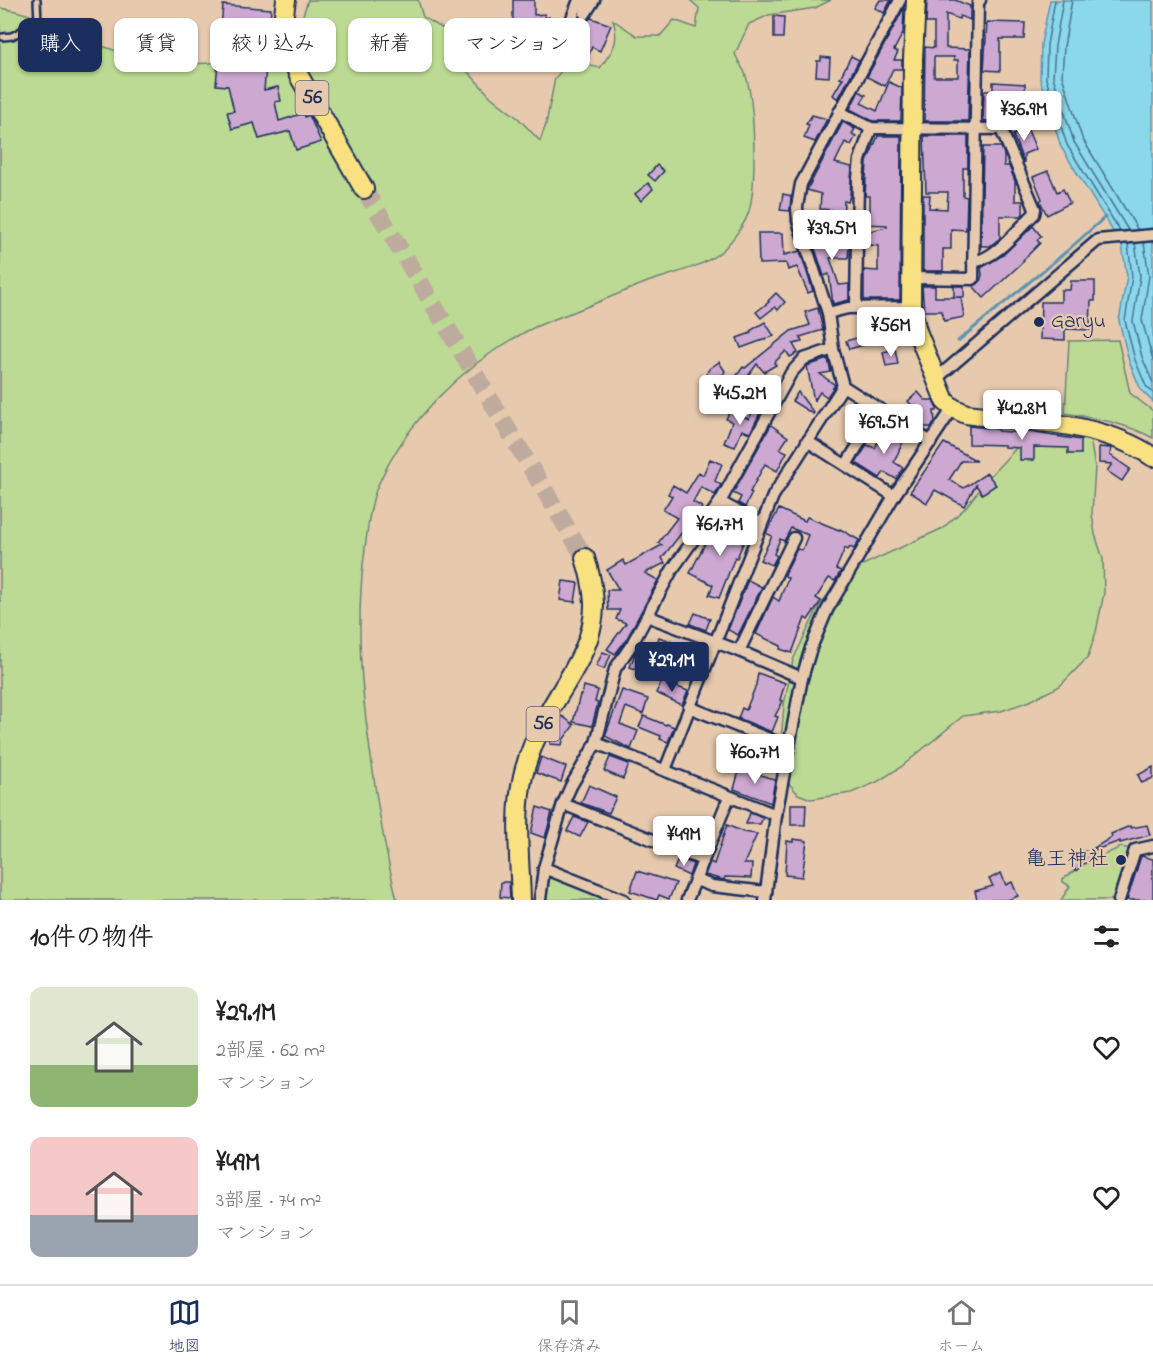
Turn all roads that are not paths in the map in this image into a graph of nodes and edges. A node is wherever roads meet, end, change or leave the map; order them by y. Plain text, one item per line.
1 (37, 0) edge
2 (286, 0) edge
3 (579, 0) edge
4 (586, 0) edge
5 (594, 0) edge
6 (900, 0) edge
7 (916, 0) edge
8 (976, 1) edge
9 (572, 18) edge
10 (3, 37) dead end
11 (839, 112) junction
12 (871, 128) junction
13 (912, 128) junction
14 (977, 129) junction
15 (364, 189) tunnel mouth
16 (1153, 235) edge
17 (973, 262) junction
18 (912, 278) junction
19 (912, 307) junction
20 (856, 308) junction
21 (828, 313) junction
22 (833, 349) junction
23 (937, 378) junction
24 (843, 386) junction
25 (953, 408) junction
26 (880, 409) junction
27 (807, 441) junction
28 (931, 442) junction
29 (1153, 458) edge
30 (846, 465) junction
31 (894, 496) junction
32 (720, 502) junction
33 (762, 524) junction
34 (794, 538) dead end
35 (585, 558) tunnel mouth
36 (647, 616) junction
37 (715, 642) junction
38 (739, 651) junction
39 (802, 678) junction
40 (689, 707) junction
41 (596, 743) junction
42 (789, 747) junction
43 (664, 770) junction
44 (729, 797) junction
45 (563, 804) junction
46 (776, 815) junction
47 (1153, 846) edge
48 (703, 860) junction
49 (544, 868) junction
50 (696, 880) junction
51 (766, 896) edge
52 (521, 900) edge
53 (540, 900) edge
54 (624, 900) edge
55 (687, 900) edge
56 (1119, 900) edge

1 - 10 lane
2 - 15 highway, 56
3 - 9 street
4 - 5 street
6 - 11 street
7 - 13 highway
8 - 14 street
11 - 12 street
11 - 21 street
12 - 13 street
12 - 20 street
13 - 14 street
13 - 18 highway
14 - 17 street
14 - 17 street
16 - 23 street
17 - 18 street
18 - 19 highway
19 - 20 street
19 - 23 highway
20 - 21 street
21 - 22 street
22 - 24 street
22 - 32 street
23 - 25 highway
24 - 26 street
24 - 27 street
25 - 28 street
25 - 29 highway
26 - 28 street
26 - 30 street
27 - 30 street
27 - 33 street
28 - 31 street
30 - 31 street
31 - 39 street
32 - 33 street
32 - 36 street
33 - 37 street
34 - 38 street
35 - 52 highway, 56
36 - 37 street
36 - 41 street
37 - 38 street
37 - 40 street
38 - 39 street
39 - 42 street
40 - 42 street
40 - 43 street
41 - 43 street
41 - 45 street
42 - 46 street
43 - 44 street
44 - 46 street
44 - 48 street
45 - 48 street
45 - 49 street
46 - 51 street
47 - 56 street
48 - 50 street
49 - 53 street
49 - 54 street
50 - 51 street
50 - 55 street

